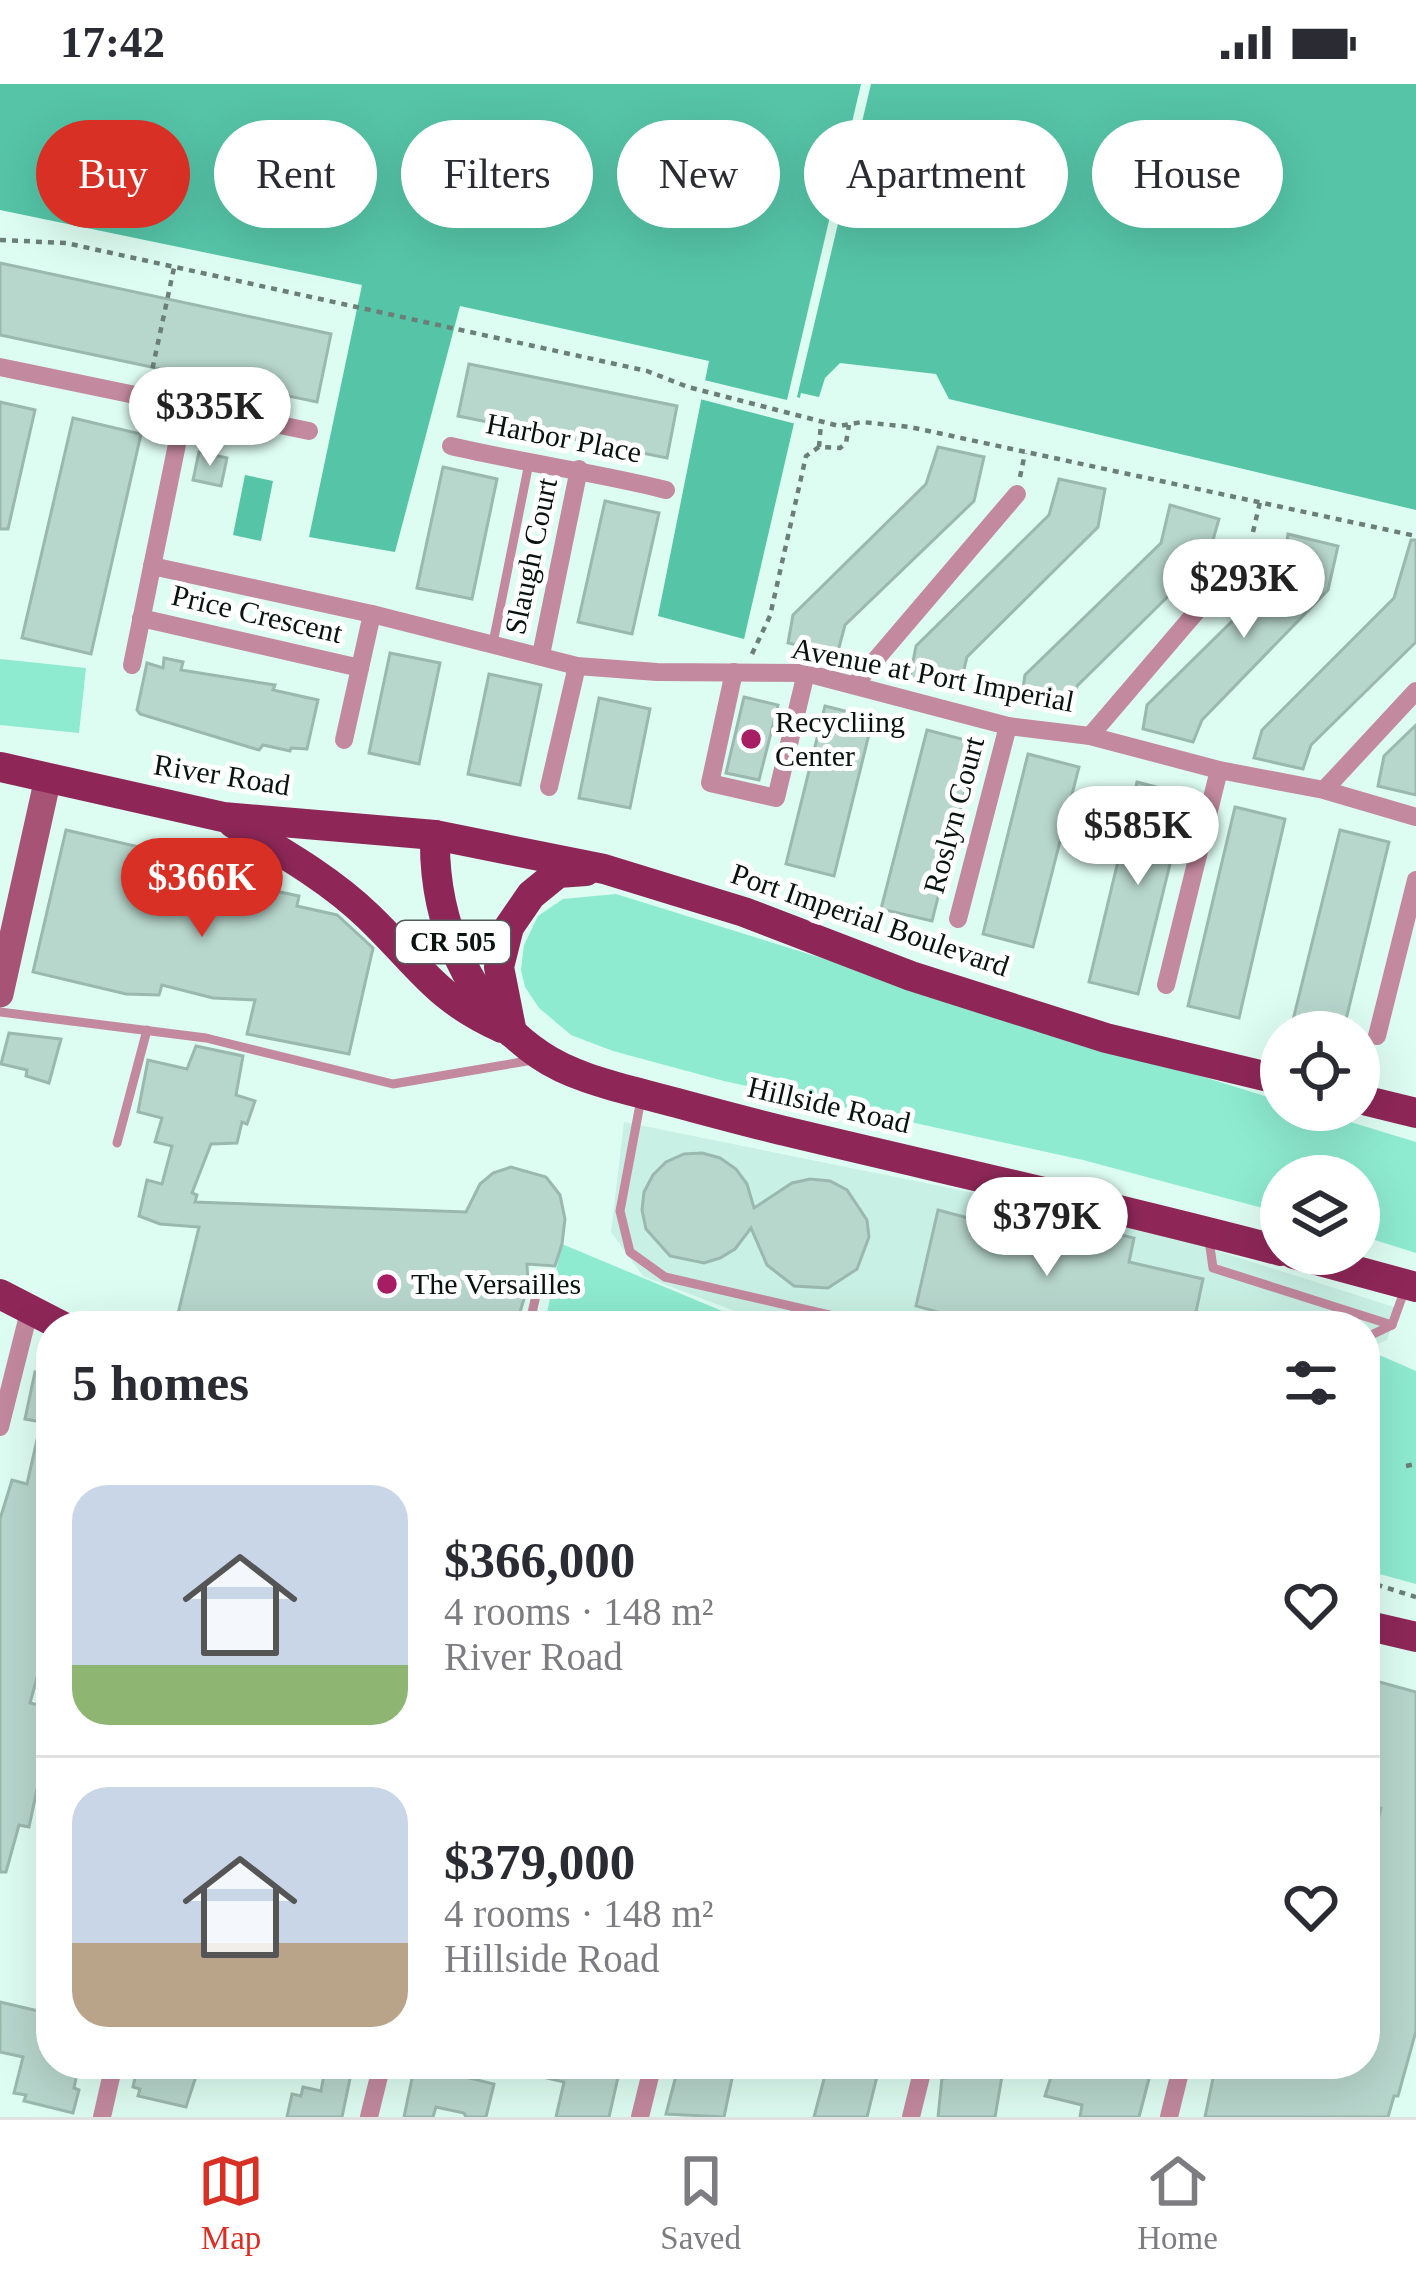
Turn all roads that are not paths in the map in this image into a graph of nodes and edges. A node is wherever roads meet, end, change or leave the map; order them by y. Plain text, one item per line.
1 (0, 367) edge
2 (185, 405) junction
3 (309, 431) dead end
4 (451, 446) dead end
5 (529, 463) junction
6 (580, 469) junction
7 (666, 490) dead end
8 (1017, 494) dead end
9 (1250, 549) road end
10 (152, 566) junction
11 (372, 614) junction
12 (141, 618) junction
13 (493, 643) junction
14 (541, 655) junction
15 (132, 665) dead end
16 (577, 666) junction
17 (360, 668) junction
18 (742, 672) junction
19 (806, 673) junction
20 (854, 684) junction
21 (1416, 692) edge
22 (1008, 726) junction
23 (1090, 736) junction
24 (344, 740) dead end
25 (0, 767) edge
26 (1220, 770) junction
27 (47, 778) junction
28 (549, 787) dead end
29 (1324, 790) junction
30 (223, 817) junction
31 (1416, 817) edge
32 (435, 835) junction
33 (604, 869) junction
34 (1416, 880) edge
35 (958, 919) dead end
36 (1166, 985) dead end
37 (0, 994) edge
38 (0, 1012) edge
39 (1380, 1024) edge
40 (147, 1030) junction
41 (512, 1033) junction
42 (544, 1058) junction
43 (1260, 1075) edge
44 (642, 1094) junction
45 (1380, 1104) edge
46 (1416, 1113) edge
47 (117, 1143) dead end
48 (1208, 1232) junction
49 (1260, 1245) edge
50 (1373, 1275) edge
51 (539, 1278) dead end
52 (1411, 1285) edge
53 (0, 1294) edge
54 (30, 1308) junction
55 (36, 1311) edge
56 (533, 1311) edge
57 (812, 1311) edge
58 (1348, 1311) edge
59 (1380, 1321) edge
60 (1392, 1325) junction
61 (1380, 1331) edge
62 (0, 1427) edge
63 (1380, 1629) edge
64 (1416, 1637) edge
65 (111, 2079) edge
66 (378, 2079) edge
67 (649, 2079) edge
68 (920, 2079) edge
69 (1178, 2079) edge
70 (102, 2117) edge
71 (369, 2117) edge
72 (640, 2117) edge
73 (911, 2117) edge
74 (1169, 2117) edge

1 - 2 street
2 - 3 street
2 - 10 street
4 - 5 street, Harbor Place
5 - 6 street, Harbor Place
5 - 13 lane
6 - 7 street, Harbor Place
6 - 14 street, Slaugh Court
8 - 20 street
9 - 23 street
10 - 11 street, Avenue at Port Imperial
10 - 12 street
11 - 13 street, Avenue at Port Imperial
11 - 17 street, Price Crescent
12 - 15 street
12 - 17 street, Price Crescent
13 - 14 street, Avenue at Port Imperial
14 - 16 street, Avenue at Port Imperial
16 - 18 street, Avenue at Port Imperial
16 - 28 street
17 - 24 street, Price Crescent
18 - 19 street, Avenue at Port Imperial
18 - 19 street
19 - 20 street, Avenue at Port Imperial
20 - 22 street, Avenue at Port Imperial
21 - 29 street
22 - 23 street, Avenue at Port Imperial
22 - 35 street, Roslyn Court
23 - 26 street, Avenue at Port Imperial
25 - 27 main road, River Road / CR 505
26 - 29 street, Avenue at Port Imperial
26 - 36 street
27 - 30 main road, River Road / CR 505
27 - 37 street
29 - 31 street, Avenue at Port Imperial
30 - 32 main road, River Road / CR 505
30 - 41 main road, CR 505
32 - 33 main road, Port Imperial Boulevard
32 - 41 main road, CR 505
33 - 41 main road
33 - 43 main road, Port Imperial Boulevard
34 - 39 street
38 - 40 lane
40 - 42 lane
40 - 47 lane
41 - 42 main road, Hillside Road / CR 505
42 - 44 main road, Hillside Road / CR 505
44 - 48 main road, Hillside Road / CR 505
44 - 57 lane
45 - 46 main road
48 - 49 main road, Hillside Road / CR 505
48 - 58 lane
50 - 52 main road
51 - 56 lane
52 - 60 lane
53 - 54 main road
54 - 55 main road
54 - 62 street
59 - 60 lane
60 - 61 lane
63 - 64 main road
65 - 70 street
66 - 71 street
67 - 72 street
68 - 73 street
69 - 74 street

